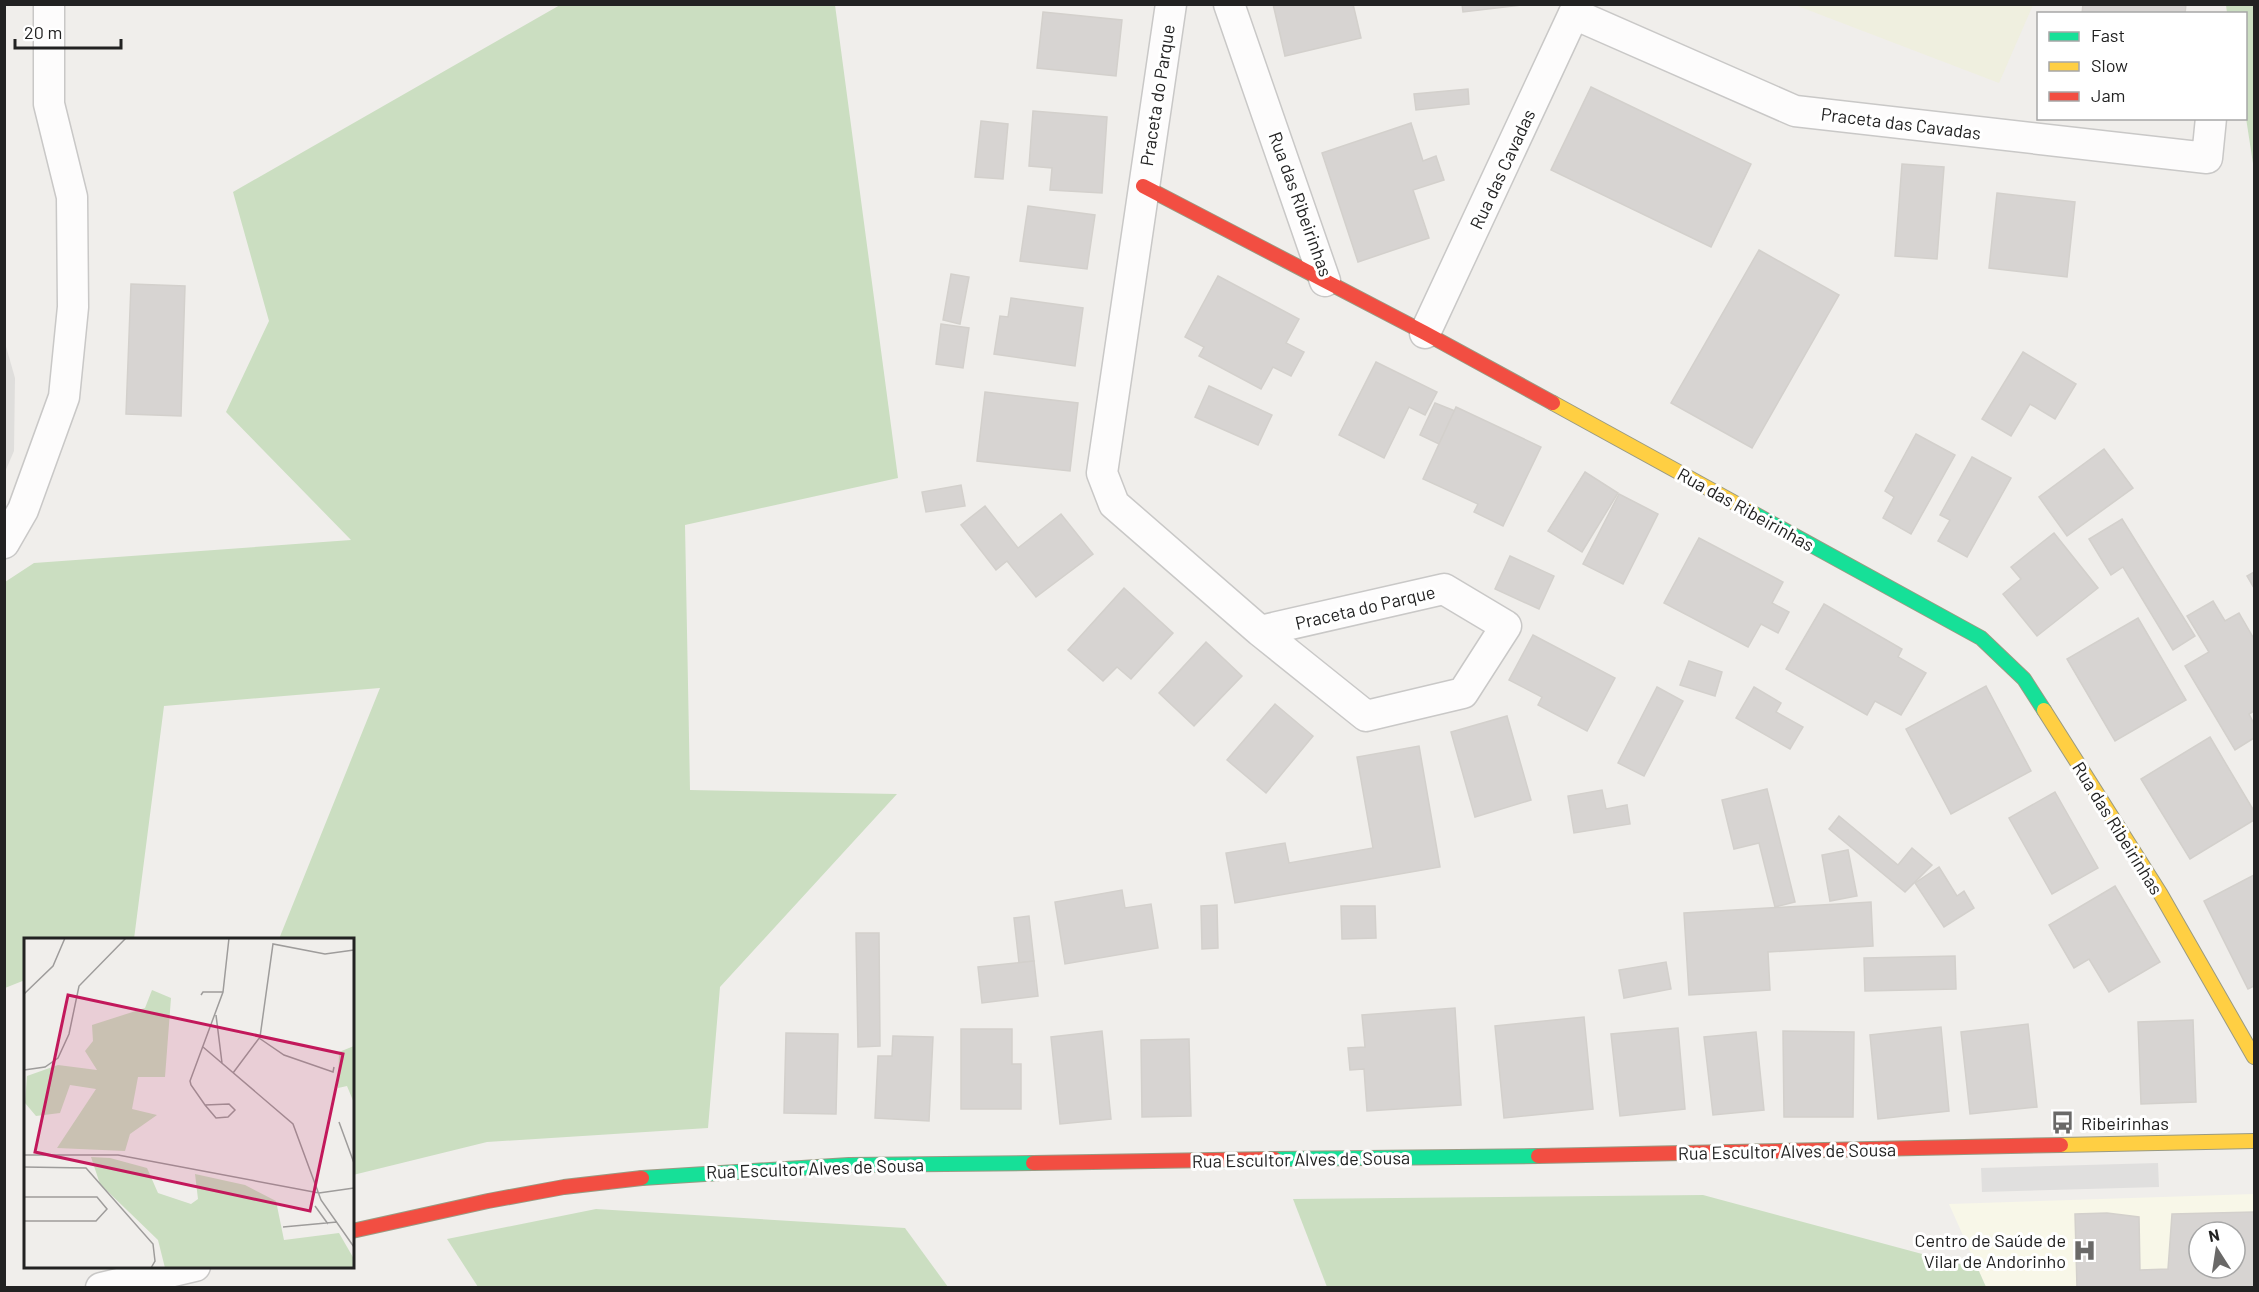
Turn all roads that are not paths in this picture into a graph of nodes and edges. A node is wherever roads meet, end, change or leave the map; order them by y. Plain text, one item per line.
1 (49, 4) edge
2 (1171, 4) edge
3 (1230, 4) edge
4 (1575, 9) edge
5 (2211, 120) edge
6 (1143, 186) junction
7 (1325, 281) junction
8 (1425, 333) junction
9 (4, 543) edge
10 (1260, 631) junction
11 (2254, 1057) edge
12 (2254, 1141) edge
13 (354, 1231) edge
14 (186, 1268) edge
15 (101, 1287) edge

1 - 9 street
2 - 6 street, Praceta do Parque
3 - 7 street, Rua das Ribeirinhas
4 - 5 street, Praceta das Cavadas
4 - 8 street, Rua das Cavadas
6 - 7 street, Praceta do Parque
6 - 10 street, Praceta do Parque
7 - 8 street, Rua das Ribeirinhas
8 - 11 street, Rua das Ribeirinhas
10 - 10 street, Praceta do Parque
12 - 13 street, Rua Escultor Alves de Sousa
14 - 15 street

